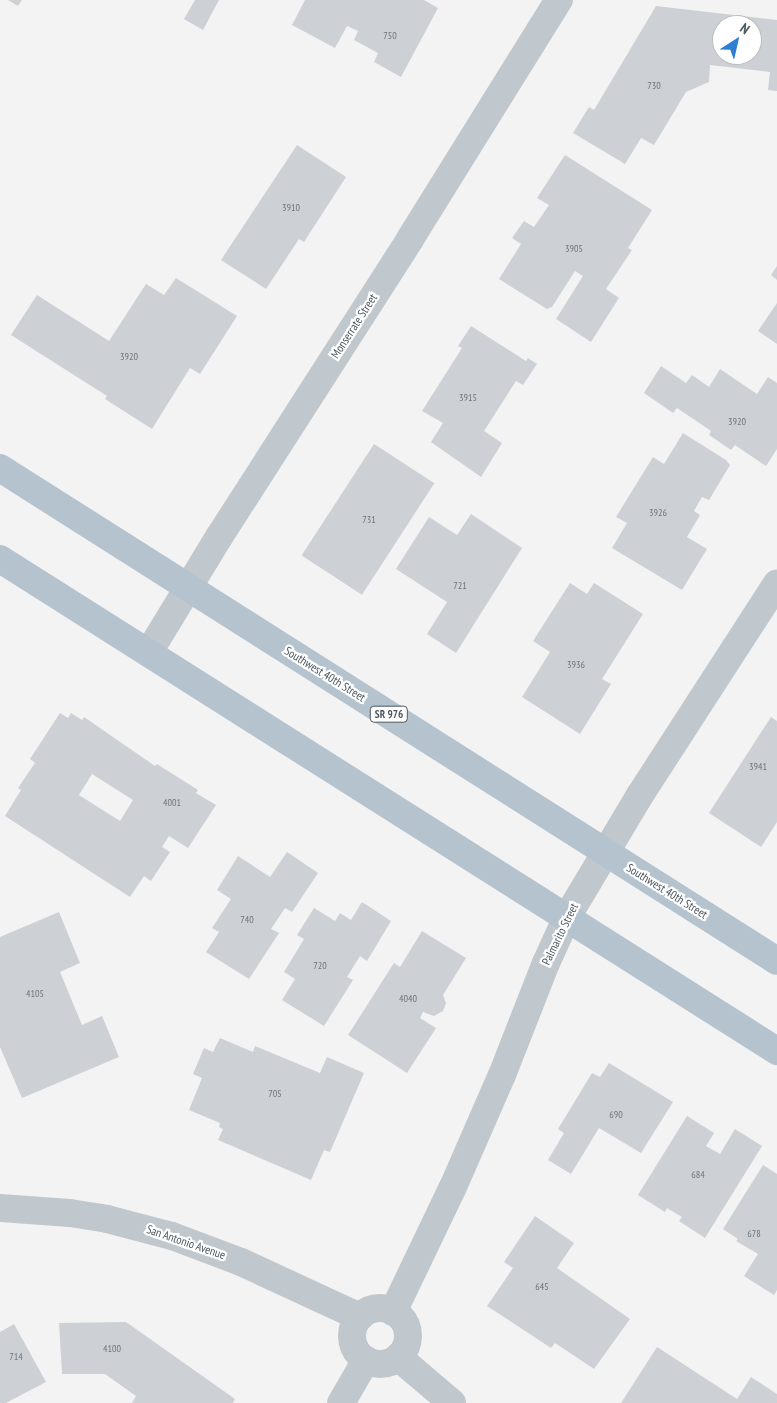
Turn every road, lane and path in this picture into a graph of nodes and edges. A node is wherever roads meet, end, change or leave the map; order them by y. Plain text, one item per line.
1 (559, 0) edge
2 (0, 468) edge
3 (0, 559) edge
4 (777, 583) edge
5 (188, 588) junction
6 (149, 652) junction
7 (605, 852) junction
8 (567, 918) junction
9 (777, 961) edge
10 (777, 1051) edge
11 (0, 1208) edge
12 (393, 1312) junction
13 (360, 1317) junction
14 (398, 1357) junction
15 (366, 1360) junction
16 (341, 1403) edge
17 (452, 1403) edge

1 - 5 street, Monserrate Street
2 - 5 main road, Southwest 40th Street / SR 976
3 - 6 main road
4 - 7 street, Palmarito Street
5 - 6 street, Monserrate Street
5 - 7 main road, Southwest 40th Street / SR 976
6 - 8 main road
7 - 8 street, Palmarito Street
7 - 9 main road, Southwest 40th Street / SR 976
8 - 10 main road
8 - 12 street, Palmarito Street
11 - 13 street, San Antonio Avenue
12 - 13 street
12 - 14 street
13 - 15 street
14 - 15 street
14 - 17 street
15 - 16 street

